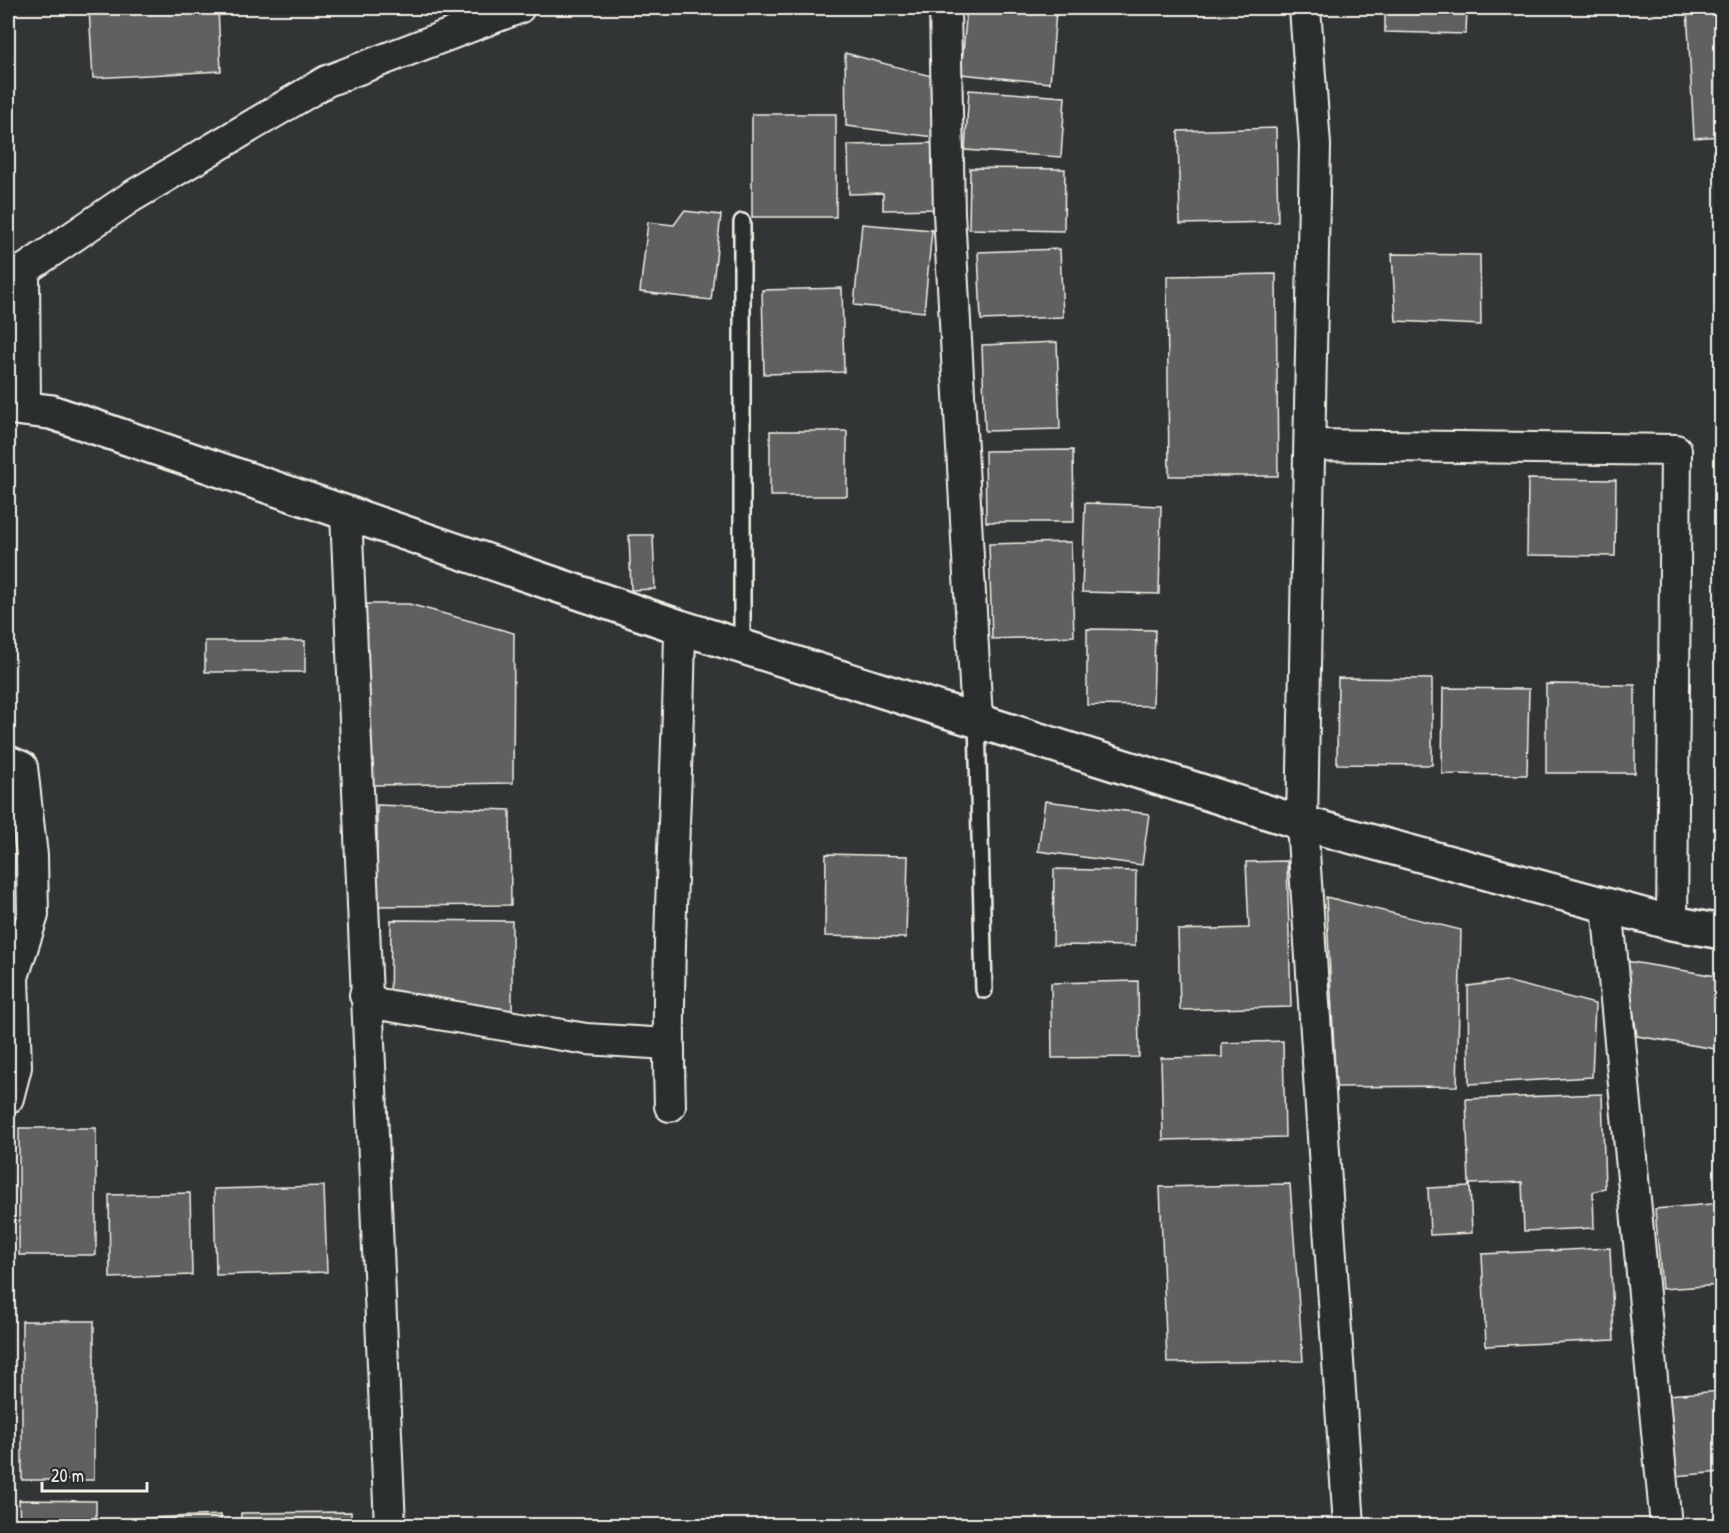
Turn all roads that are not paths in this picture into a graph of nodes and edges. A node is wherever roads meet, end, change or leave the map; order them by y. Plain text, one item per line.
1 (519, 8) edge
2 (945, 8) edge
3 (1305, 8) edge
4 (742, 222) dead end
5 (16, 276) edge
6 (16, 407) edge
7 (1310, 445) junction
8 (346, 513) junction
9 (680, 627) junction
10 (742, 646) junction
11 (977, 720) junction
12 (8, 761) edge
13 (1302, 823) junction
14 (1607, 905) junction
15 (1672, 923) junction
16 (1722, 932) edge
17 (984, 990) dead end
18 (365, 995) junction
19 (668, 1044) junction
20 (8, 1098) edge
21 (670, 1106) dead end
22 (390, 1526) edge
23 (1349, 1526) edge
24 (1666, 1526) edge

1 - 5 street
2 - 11 street
3 - 7 street
4 - 10 lane
5 - 6 street
6 - 8 street
7 - 13 street
7 - 15 street
8 - 9 street
8 - 18 street
9 - 10 street
9 - 19 street
10 - 11 street
11 - 13 street
11 - 17 lane
12 - 20 street
13 - 14 street
13 - 23 street
14 - 15 street
14 - 24 street
15 - 16 street
18 - 19 street
18 - 22 street
19 - 21 street

